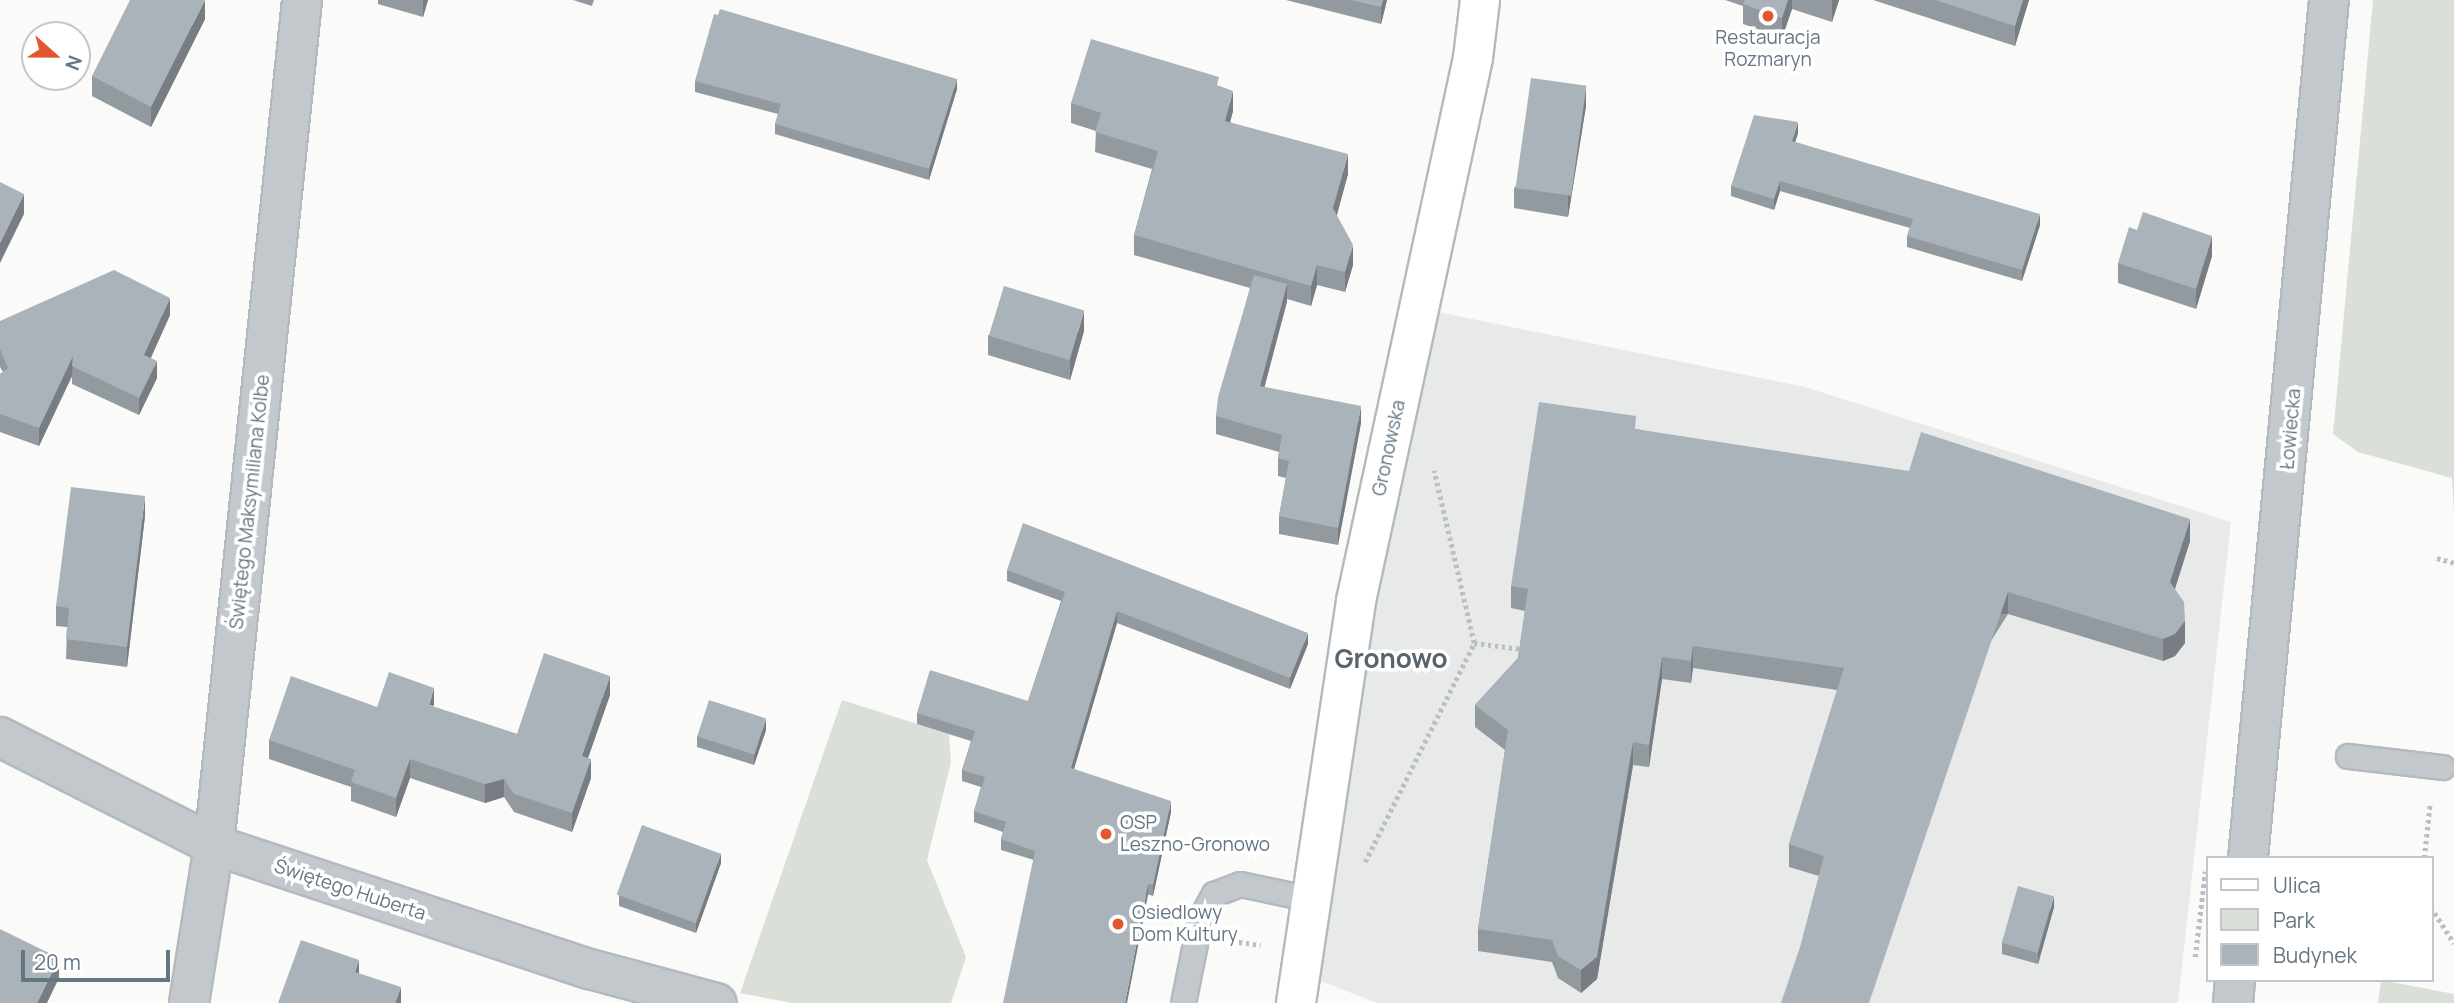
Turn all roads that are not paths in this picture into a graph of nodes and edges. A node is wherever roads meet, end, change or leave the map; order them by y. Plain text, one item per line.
1 (302, 0) edge
2 (1480, 0) edge
3 (2329, 0) edge
4 (0, 737) edge
5 (2348, 756) dead end
6 (2442, 768) dead end
7 (214, 845) junction
8 (2248, 856) edge
9 (1311, 899) junction
10 (2235, 982) edge
11 (189, 1003) edge
12 (716, 1003) edge
13 (1183, 1003) edge
14 (1296, 1003) edge
15 (2233, 1003) edge

1 - 7 street, Świętego Maksymiliana Kolbe
2 - 9 street, Gronowska
3 - 8 street, Łowiecka
4 - 7 street, Świętego Huberta
5 - 6 lane
7 - 11 street, Świętego Maksymiliana Kolbe
7 - 12 street, Świętego Huberta
9 - 13 lane
9 - 14 street, Gronowska
10 - 15 street

